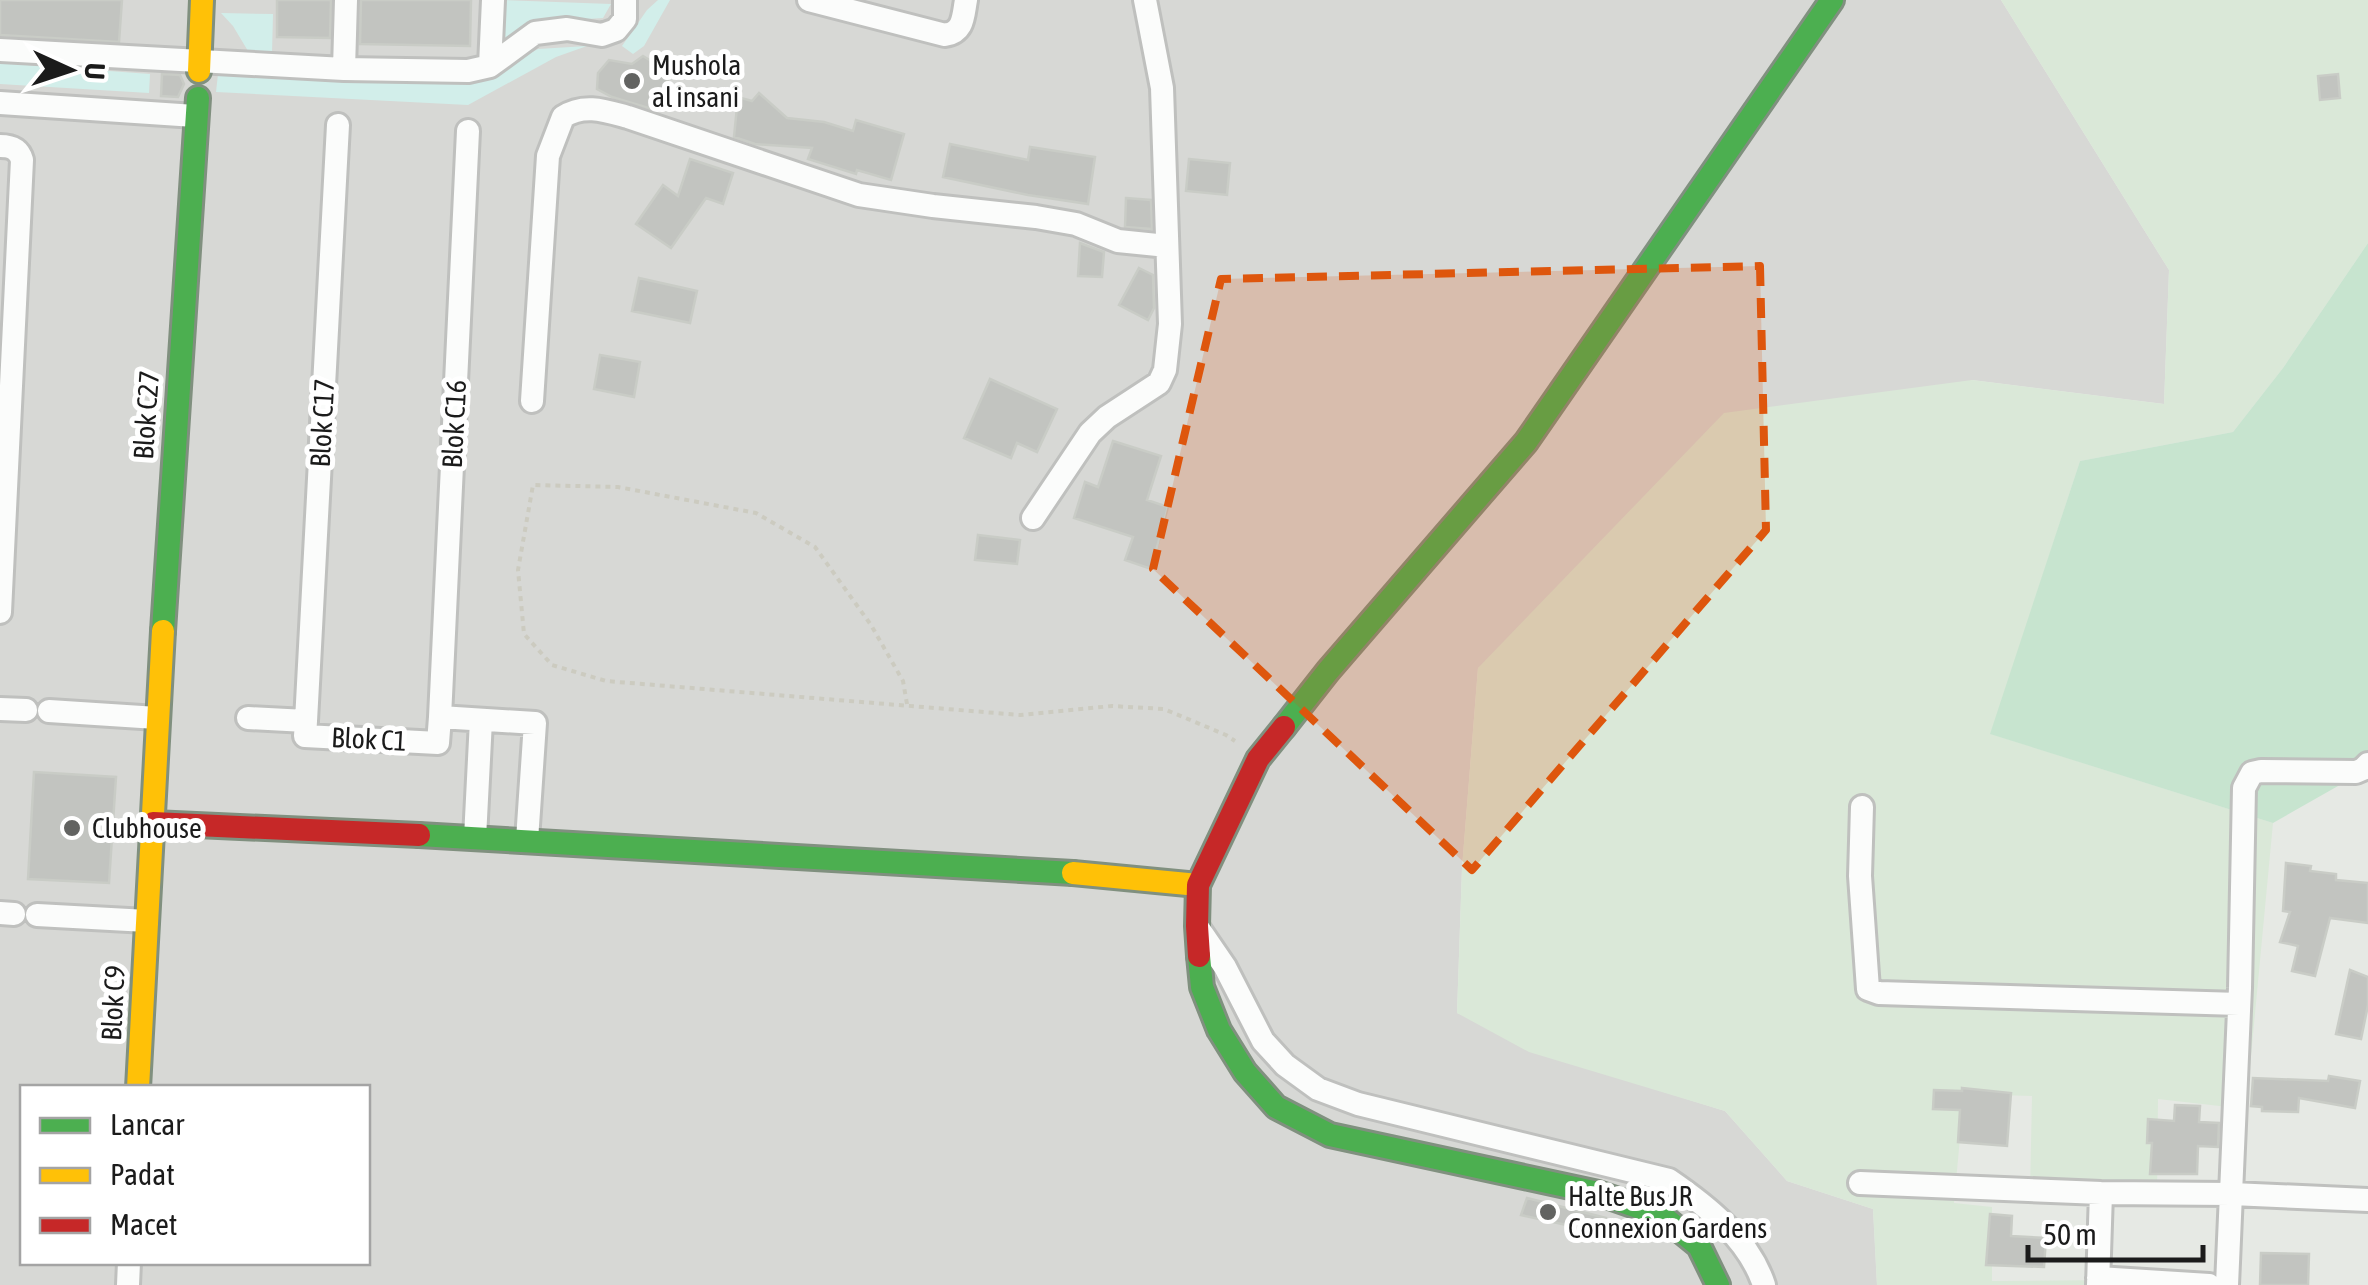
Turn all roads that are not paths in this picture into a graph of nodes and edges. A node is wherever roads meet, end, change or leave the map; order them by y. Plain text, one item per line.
1 (202, 0) edge
2 (346, 0) edge
3 (492, 0) edge
4 (809, 0) edge
5 (966, 0) edge
6 (1145, 0) edge
7 (1832, 0) edge
8 (625, 10) edge
9 (0, 50) edge
10 (199, 66) junction
11 (490, 66) junction
12 (344, 69) junction
13 (0, 102) edge
14 (338, 125) dead end
15 (468, 131) dead end
16 (0, 146) edge
17 (1167, 246) junction
18 (532, 401) dead end
19 (1033, 518) dead end
20 (1, 569) edge
21 (0, 612) edge
22 (0, 709) edge
23 (440, 717) junction
24 (158, 718) junction
25 (248, 718) dead end
26 (481, 720) junction
27 (306, 721) junction
28 (2368, 764) edge
29 (1862, 808) dead end
30 (153, 823) junction
31 (476, 838) junction
32 (527, 840) junction
33 (1198, 885) junction
34 (17, 914) edge
35 (147, 921) junction
36 (1196, 926) junction
37 (2239, 1004) junction
38 (138, 1085) edge
39 (1860, 1182) dead end
40 (2101, 1192) junction
41 (2232, 1194) junction
42 (2368, 1200) edge
43 (2098, 1281) edge
44 (1718, 1285) edge
45 (1764, 1285) edge
46 (2209, 1285) edge
47 (2227, 1285) edge

1 - 10 street
2 - 12 street
3 - 11 street
4 - 5 street
6 - 17 street
7 - 33 street
8 - 11 street
9 - 10 street
10 - 12 street
11 - 12 street
13 - 24 street, Blok C27
14 - 27 street, Blok C17
15 - 23 street, Blok C16
16 - 20 street
17 - 18 street
17 - 19 street
20 - 21 street
22 - 24 street
23 - 26 street, Blok C1
23 - 27 street, Blok C1
24 - 30 street, Blok C27
25 - 27 street, Blok C1
26 - 31 street
26 - 32 street, Blok C1
28 - 37 street
29 - 37 street
30 - 31 street
30 - 35 street, Blok C9
31 - 32 street
32 - 33 street
33 - 36 street
34 - 35 street
35 - 38 street, Blok C9
36 - 44 street
36 - 45 street
37 - 41 street
39 - 40 street
40 - 41 street
40 - 43 street
41 - 42 street
41 - 47 street
43 - 46 street

